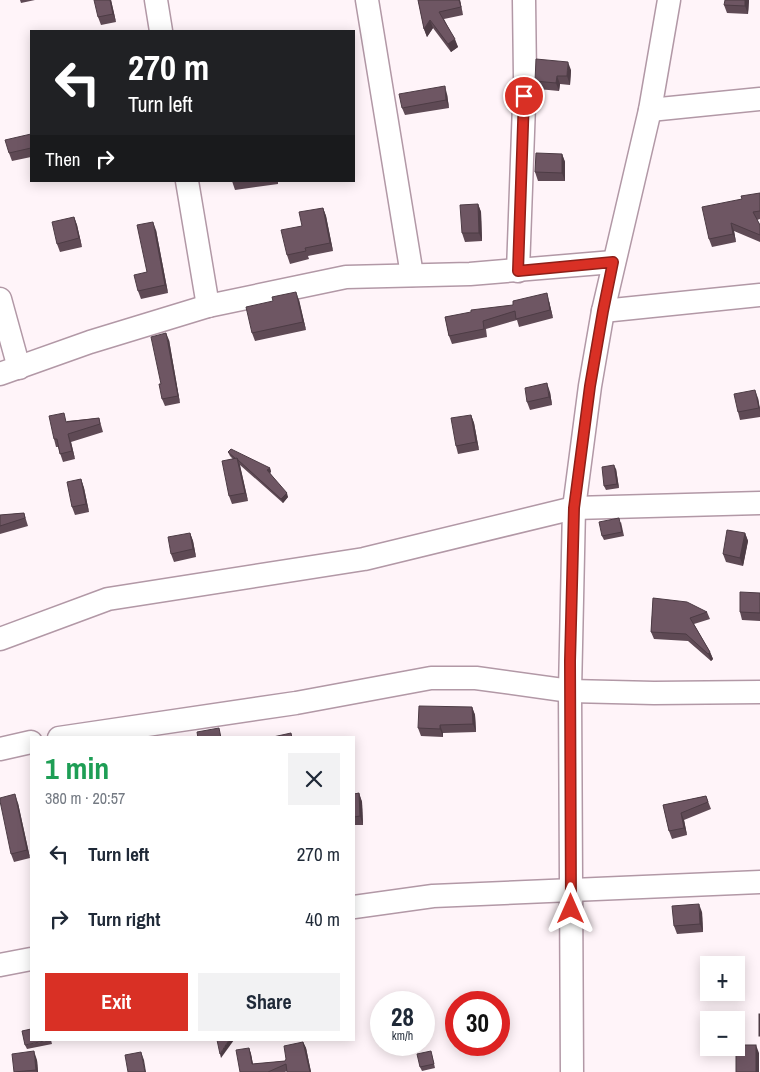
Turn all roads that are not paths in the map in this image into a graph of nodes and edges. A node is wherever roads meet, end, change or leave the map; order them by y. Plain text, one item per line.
1 (156, 0) edge
2 (367, 0) edge
3 (524, 0) edge
4 (669, 0) edge
5 (161, 30) edge
6 (760, 99) edge
7 (650, 110) junction
8 (187, 182) edge
9 (613, 262) junction
10 (518, 271) junction
11 (412, 275) junction
12 (760, 295) edge
13 (0, 299) edge
14 (208, 306) junction
15 (603, 311) junction
16 (10, 371) edge
17 (760, 503) edge
18 (574, 508) junction
19 (0, 639) edge
20 (570, 691) junction
21 (760, 692) edge
22 (72, 736) edge
23 (30, 742) edge
24 (0, 749) edge
25 (760, 882) edge
26 (571, 890) junction
27 (355, 907) edge
28 (30, 959) edge
29 (0, 965) edge
30 (572, 1072) edge

1 - 5 street
2 - 11 street
3 - 10 street
4 - 7 street
6 - 7 street
7 - 9 street
8 - 14 street
9 - 10 street
9 - 15 street
10 - 11 street
11 - 14 street
12 - 15 street
13 - 16 street
14 - 16 street
15 - 18 street
17 - 18 street
18 - 19 street
18 - 20 street
20 - 21 street
20 - 22 street
20 - 26 street
23 - 24 street
25 - 26 street
26 - 27 street
26 - 30 street
28 - 29 street

